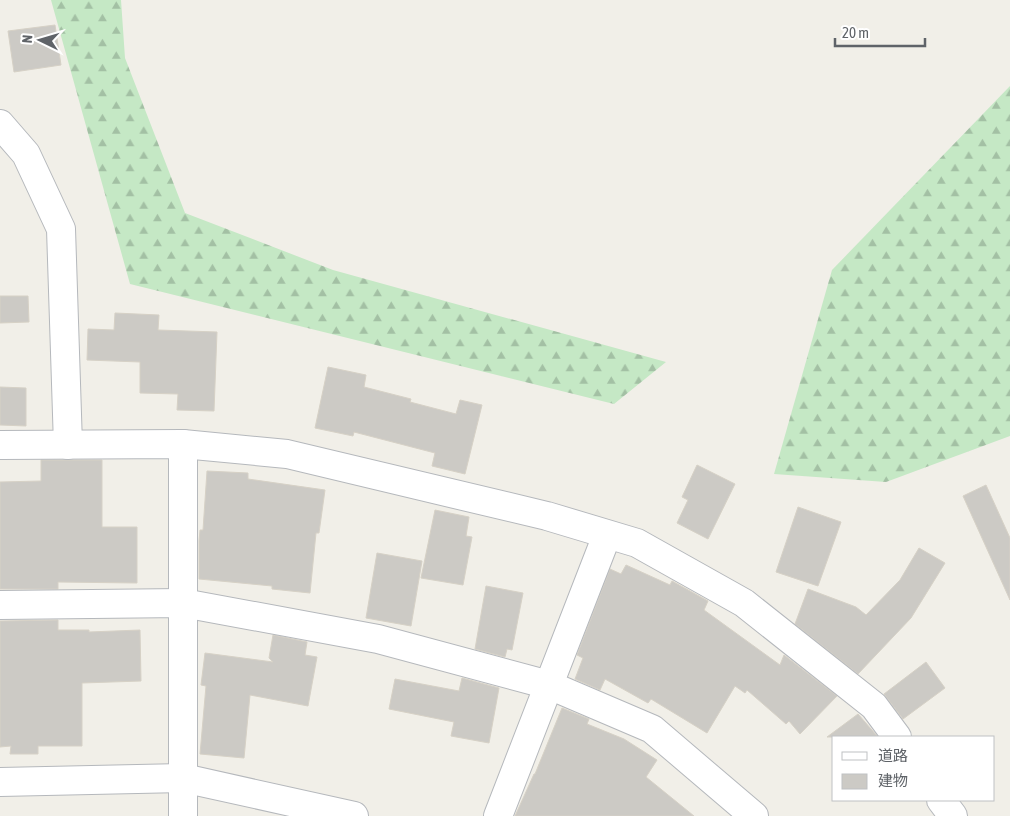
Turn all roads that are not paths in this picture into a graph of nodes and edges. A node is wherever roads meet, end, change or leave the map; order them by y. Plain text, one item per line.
1 (0, 124) edge
2 (68, 444) junction
3 (183, 444) junction
4 (0, 445) edge
5 (607, 534) junction
6 (183, 603) junction
7 (0, 606) edge
8 (549, 685) junction
9 (896, 736) edge
10 (183, 778) junction
11 (0, 782) edge
12 (942, 801) edge
13 (183, 816) edge
14 (354, 816) edge
15 (498, 816) edge
16 (754, 816) edge
17 (953, 816) edge

1 - 2 street
2 - 3 street
2 - 4 street
3 - 5 street
3 - 6 street
5 - 8 street
5 - 9 street
6 - 7 street
6 - 8 street
6 - 10 street
8 - 15 street
8 - 16 street
10 - 11 street
10 - 13 street
10 - 14 street
12 - 17 street

